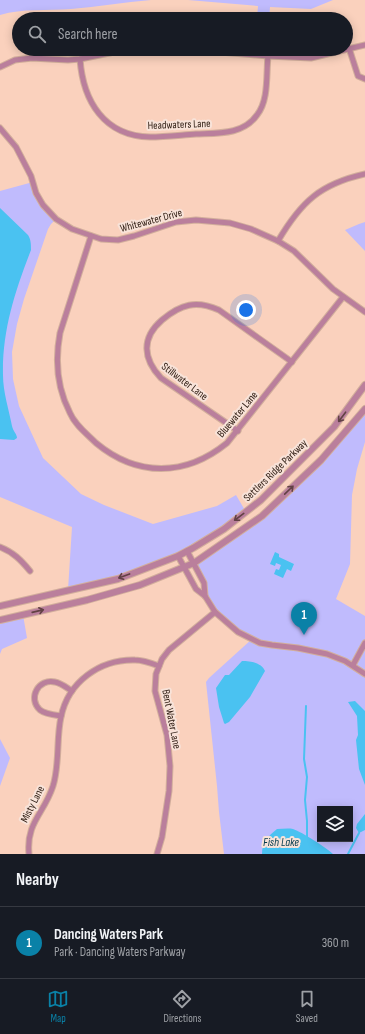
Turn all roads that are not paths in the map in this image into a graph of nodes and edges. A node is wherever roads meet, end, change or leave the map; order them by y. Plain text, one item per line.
1 (365, 45) edge
2 (353, 47) edge
3 (95, 56) edge
4 (268, 56) joint
5 (319, 56) edge
6 (351, 56) edge
7 (80, 59) junction
8 (0, 67) edge
9 (365, 79) edge
10 (0, 128) edge
11 (365, 174) edge
12 (91, 236) junction
13 (278, 241) junction
14 (343, 297) junction
15 (364, 310) edge
16 (292, 362) junction
17 (365, 385) edge
18 (365, 409) edge
19 (238, 431) junction
20 (0, 546) edge
21 (187, 551) junction
22 (178, 556) junction
23 (194, 563) junction
24 (184, 567) junction
25 (30, 571) dead end
26 (205, 596) junction
27 (0, 606) edge
28 (215, 612) junction
29 (0, 620) edge
30 (365, 643) edge
31 (158, 666) junction
32 (353, 666) junction
33 (365, 674) edge
34 (72, 691) junction
35 (61, 716) junction
36 (29, 854) edge
37 (157, 854) edge

1 - 2 street
3 - 7 street
4 - 5 street
4 - 7 street, Headwaters Lane
6 - 9 street
7 - 8 street
10 - 12 street, Whitewater Drive
11 - 13 street
12 - 13 street, Whitewater Drive
12 - 19 street, Bluewater Lane
13 - 14 street, Whitewater Drive
14 - 15 street, Whitewater Drive
14 - 16 street, Bluewater Lane
16 - 19 street, Bluewater Lane
16 - 19 street, Stillwater Lane
17 -> 21 street, Settlers Ridge Parkway
23 -> 18 street
20 - 25 street
21 - 22 street, Settlers Ridge Parkway
21 - 23 street
22 - 24 street
22 -> 27 street, Settlers Ridge Parkway
23 - 24 street
23 - 26 street
24 - 26 street
29 -> 24 street
26 - 28 street
28 - 31 street, Bent Water Lane
28 - 32 street
30 - 32 street
31 - 34 street, Misty Lane
31 - 37 street, Bent Water Lane
32 - 33 street
34 - 35 street, Misty Lane
34 - 35 street
35 - 36 street, Misty Lane

